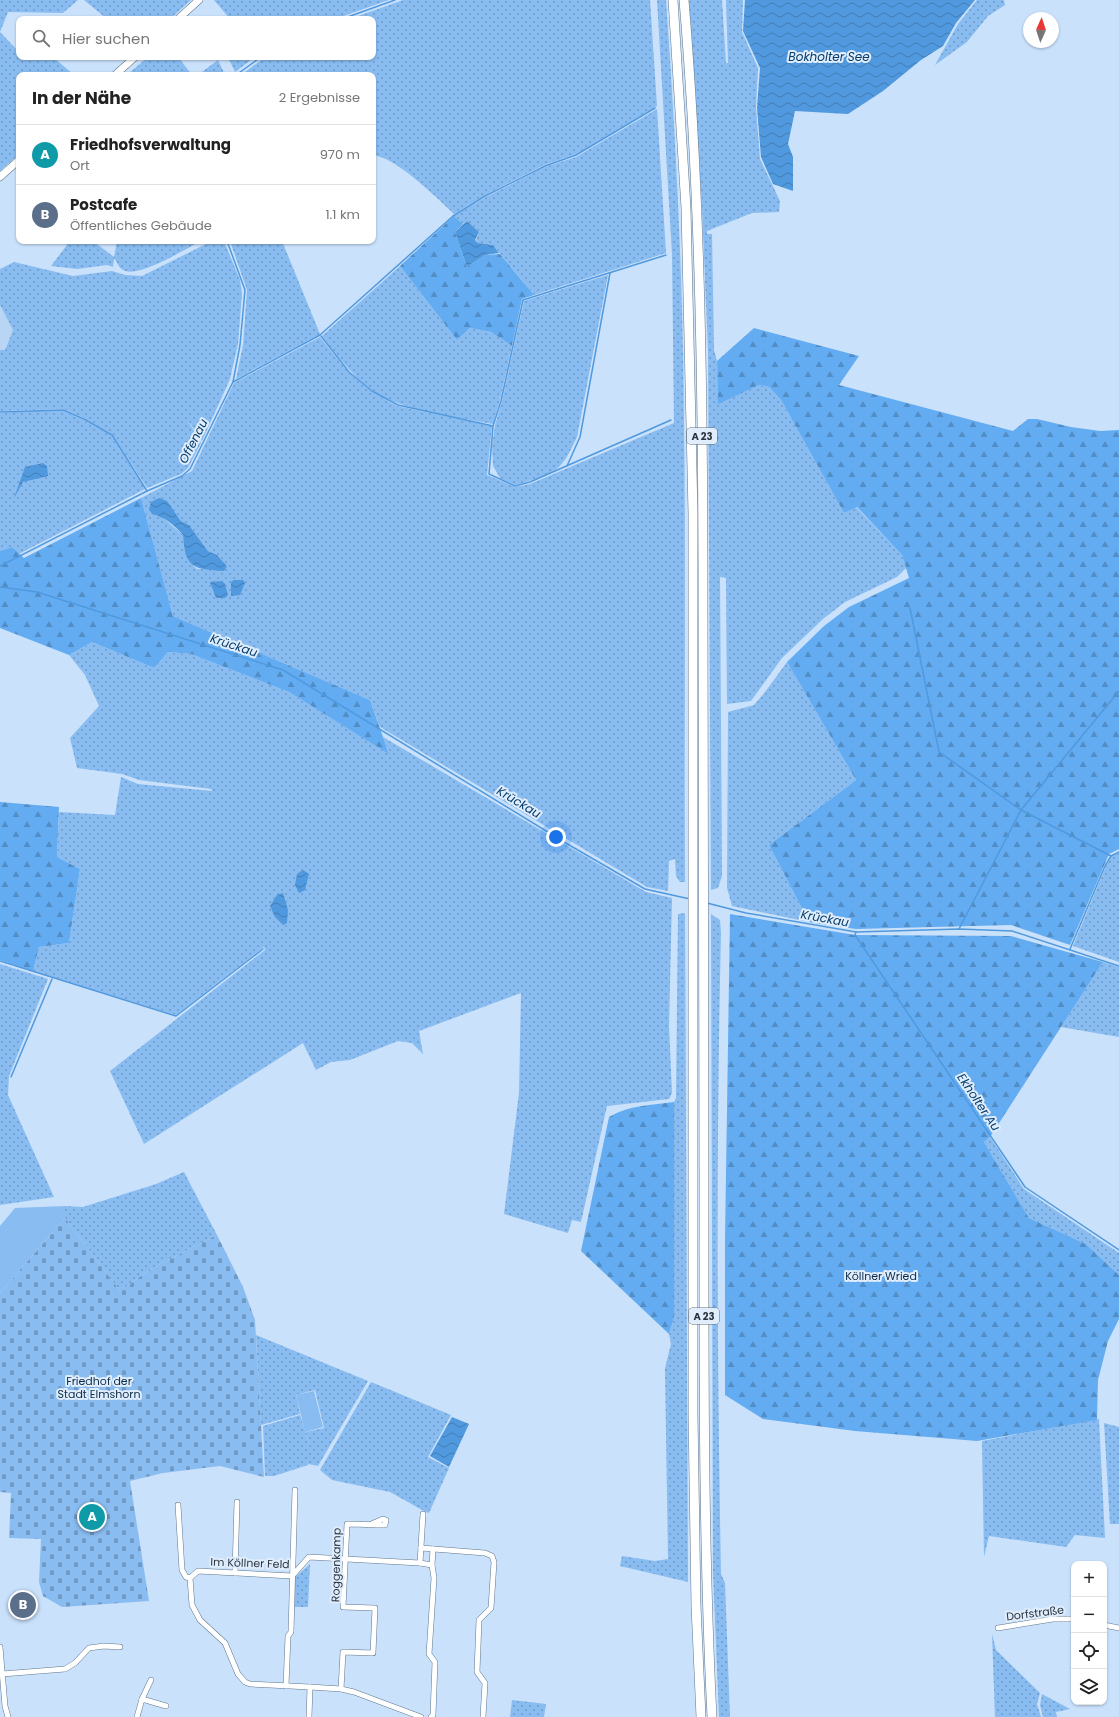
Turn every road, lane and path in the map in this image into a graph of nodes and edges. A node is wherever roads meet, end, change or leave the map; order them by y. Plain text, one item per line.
1 (199, 0) edge
2 (673, 0) edge
3 (684, 0) edge
4 (181, 16) edge
5 (132, 60) edge
6 (118, 72) edge
7 (16, 163) edge
8 (0, 177) edge
9 (295, 1490) dead end
10 (237, 1502) dead end
11 (178, 1504) dead end
12 (423, 1514) dead end
13 (369, 1525) dead end
14 (421, 1548) junction
15 (433, 1549) junction
16 (345, 1559) junction
17 (420, 1563) junction
18 (432, 1565) junction
19 (235, 1573) junction
20 (292, 1576) junction
21 (190, 1578) junction
22 (1071, 1619) edge
23 (1107, 1625) edge
24 (998, 1628) dead end
25 (1119, 1628) edge
26 (0, 1647) edge
27 (120, 1647) dead end
28 (2, 1674) junction
29 (151, 1680) dead end
30 (286, 1686) junction
31 (310, 1687) junction
32 (341, 1689) junction
33 (142, 1699) junction
34 (166, 1706) dead end
35 (8, 1717) edge
36 (137, 1717) edge
37 (309, 1717) edge
38 (421, 1717) edge
39 (431, 1717) edge
40 (483, 1717) edge
41 (701, 1717) edge
42 (712, 1717) edge

1 - 4 main road
2 - 41 highway, A 23
3 - 42 highway, A 23
5 - 6 main road
7 - 8 main road
9 - 20 street
10 - 19 street
11 - 21 street
12 - 14 street
13 - 16 street, Roggenkamp
14 - 15 street
14 - 17 street
15 - 18 street
15 - 40 street
16 - 17 street, Im Köllner Feld
16 - 20 street, Im Köllner Feld
16 - 32 street, Roggenkamp
17 - 18 street, Im Köllner Feld
18 - 39 street
19 - 20 street, Im Köllner Feld
19 - 21 street, Im Köllner Feld
20 - 30 street
21 - 30 street
22 - 24 street, Dorfstraße
23 - 25 street
26 - 28 street
27 - 28 street
28 - 35 street
29 - 33 street
30 - 31 street
31 - 32 street
31 - 37 street
32 - 38 street
33 - 34 street
33 - 36 street

